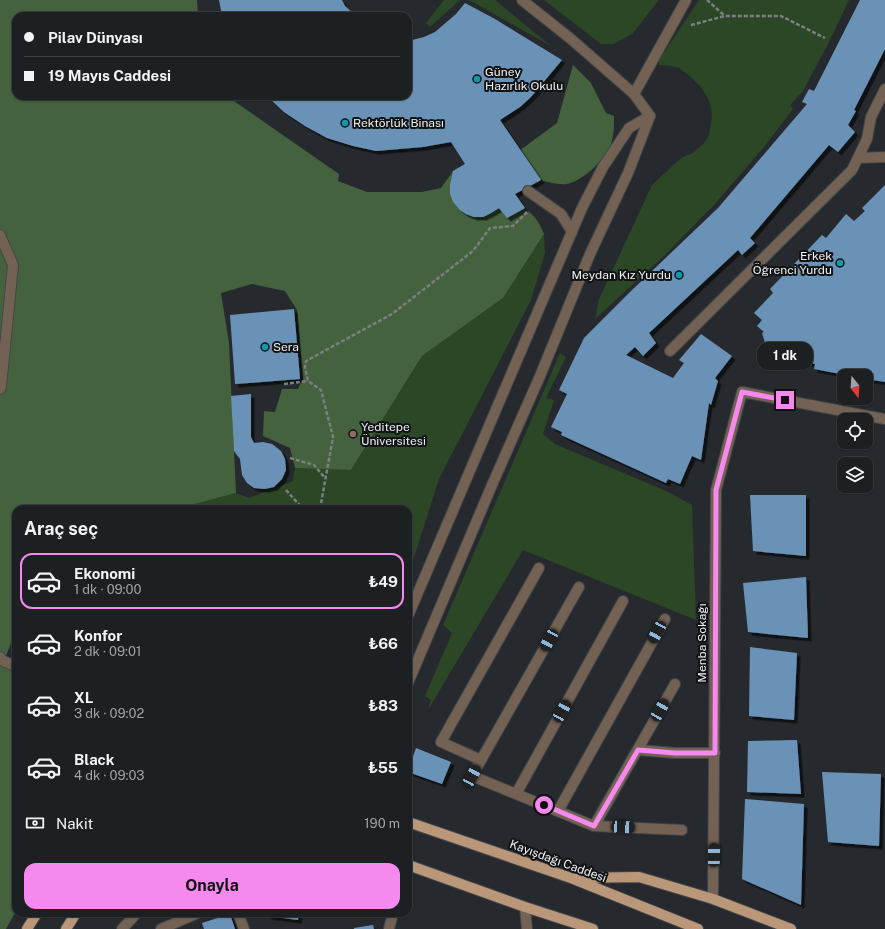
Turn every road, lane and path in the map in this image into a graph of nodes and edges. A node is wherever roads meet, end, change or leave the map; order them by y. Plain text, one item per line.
1 (522, 0) edge
2 (686, 0) edge
3 (707, 0) edge
4 (725, 16) junction
5 (669, 31) junction
6 (825, 38) dead end
7 (885, 89) edge
8 (634, 94) junction
9 (650, 116) junction
10 (885, 157) edge
11 (858, 158) junction
12 (528, 191) dead end
13 (539, 199) junction
14 (572, 232) junction
15 (0, 235) edge
16 (670, 351) dead end
17 (308, 381) junction
18 (284, 384) dead end
19 (0, 389) edge
20 (885, 419) edge
21 (290, 458) dead end
22 (325, 479) junction
23 (286, 490) dead end
24 (299, 505) edge
25 (321, 505) edge
26 (539, 568) dead end
27 (579, 587) dead end
28 (623, 601) dead end
29 (412, 607) edge
30 (665, 619) dead end
31 (0, 657) edge
32 (12, 664) edge
33 (412, 674) edge
34 (675, 684) dead end
35 (638, 750) junction
36 (715, 753) junction
37 (481, 760) junction
38 (516, 794) junction
39 (558, 811) junction
40 (412, 823) edge
41 (594, 826) junction
42 (682, 830) dead end
43 (412, 866) edge
44 (571, 878) junction
45 (714, 898) junction
46 (525, 907) junction
47 (34, 917) edge
48 (74, 917) edge
49 (133, 917) edge
50 (189, 917) edge
51 (240, 917) edge
52 (391, 917) edge
53 (27, 929) edge
54 (66, 929) edge
55 (122, 929) edge
56 (161, 929) edge
57 (244, 929) edge
58 (389, 929) edge
59 (527, 929) edge
60 (593, 929) edge
61 (698, 929) edge
62 (791, 929) edge

1 - 8 street
2 - 5 street
3 - 4 path
4 - 5 path
4 - 6 path
5 - 8 street
7 - 11 street
8 - 9 street
9 - 14 street
9 - 33 street
10 - 11 street
11 - 16 street
12 - 13 street
13 - 14 street
13 - 17 path
14 - 29 street
15 - 19 street
17 - 18 path
17 - 22 path
20 - 36 street, Menba Sokağı
21 - 22 path
22 - 25 path
23 - 24 path
26 - 37 street
27 - 37 street
28 - 38 street
30 - 39 street
31 - 32 street
34 - 35 street
35 - 36 street
35 - 41 street
36 - 45 street, Menba Sokağı
37 - 38 street
38 - 39 street
39 - 41 street
40 - 44 main road, Kayışdağı Caddesi
41 - 42 street
43 - 46 main road
44 - 45 main road
44 - 61 main road, Kayışdağı Caddesi
45 - 62 main road
46 - 59 street
46 - 60 main road
47 - 53 main road
48 - 54 main road
49 - 55 street
50 - 56 street
51 - 57 street
52 - 58 street

